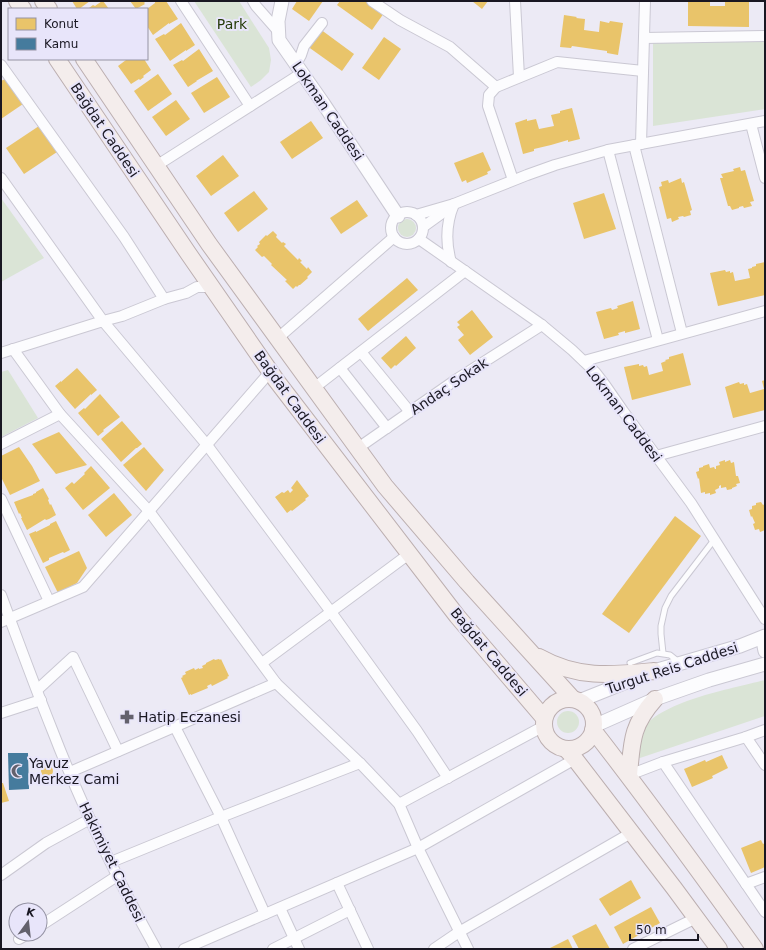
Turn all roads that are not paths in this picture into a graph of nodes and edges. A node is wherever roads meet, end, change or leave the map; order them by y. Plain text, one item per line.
1 (182, 1) edge
2 (253, 1) edge
3 (282, 1) edge
4 (372, 1) edge
5 (515, 1) edge
6 (645, 1) edge
7 (322, 23) dead end
8 (278, 31) junction
9 (765, 36) edge
10 (644, 38) junction
11 (58, 60) edge
12 (85, 60) edge
13 (1, 65) edge
14 (299, 68) junction
15 (643, 71) junction
16 (519, 77) junction
17 (496, 87) junction
18 (250, 106) junction
19 (765, 121) edge
20 (751, 124) junction
21 (638, 144) junction
22 (608, 150) junction
23 (156, 166) junction
24 (1, 178) edge
25 (765, 178) edge
26 (513, 180) junction
27 (454, 204) junction
28 (398, 216) junction
29 (416, 216) junction
30 (423, 227) junction
31 (394, 237) junction
32 (419, 239) junction
33 (451, 262) junction
34 (465, 271) junction
35 (211, 287) junction
36 (164, 299) junction
37 (765, 311) edge
38 (103, 321) junction
39 (542, 325) junction
40 (682, 333) junction
41 (278, 338) junction
42 (658, 340) junction
43 (13, 349) junction
44 (362, 352) junction
45 (1, 353) edge
46 (584, 361) junction
47 (340, 368) junction
48 (270, 372) junction
49 (314, 388) junction
50 (410, 412) junction
51 (60, 414) junction
52 (765, 426) edge
53 (387, 428) junction
54 (1, 444) edge
55 (207, 445) junction
56 (358, 448) junction
57 (656, 456) junction
58 (1, 499) edge
59 (149, 511) junction
60 (714, 540) junction
61 (409, 554) junction
62 (1, 596) edge
63 (49, 601) junction
64 (331, 612) junction
65 (765, 619) edge
66 (5, 620) edge
67 (765, 638) edge
68 (528, 650) junction
69 (765, 651) edge
70 (663, 653) junction
71 (262, 663) junction
72 (630, 663) dead end
73 (680, 663) junction
74 (765, 664) edge
75 (654, 671) junction
76 (276, 683) junction
77 (37, 690) junction
78 (654, 699) junction
79 (41, 700) junction
80 (576, 700) junction
81 (1, 713) edge
82 (544, 722) junction
83 (175, 726) junction
84 (594, 728) junction
85 (765, 730) edge
86 (746, 737) junction
87 (118, 751) junction
88 (571, 754) junction
89 (663, 762) junction
90 (360, 763) junction
91 (765, 765) edge
92 (70, 772) junction
93 (629, 775) junction
94 (448, 778) junction
95 (399, 804) junction
96 (221, 817) junction
97 (90, 819) junction
98 (631, 833) junction
99 (418, 848) junction
100 (111, 862) junction
101 (1, 875) edge
102 (117, 876) junction
103 (765, 877) edge
104 (337, 883) junction
105 (746, 884) junction
106 (280, 908) junction
107 (350, 910) junction
108 (765, 912) edge
109 (265, 914) junction
110 (696, 918) junction
111 (48, 921) edge
112 (459, 932) junction
113 (294, 939) junction
114 (156, 949) edge
115 (184, 949) edge
116 (273, 949) edge
117 (299, 949) edge
118 (368, 949) edge
119 (434, 949) edge
120 (468, 949) edge
121 (633, 949) edge
122 (719, 949) edge
123 (755, 949) edge

1 - 18 street
2 - 8 street
3 - 8 street, Lokman Caddesi
4 - 17 street
5 - 16 street
6 - 10 street
7 - 14 street
8 - 14 street, Lokman Caddesi
9 - 10 street
10 - 15 street
11 - 35 main road, Bağdat Caddesi
12 - 23 main road, Bağdat Caddesi
13 - 36 street
14 - 18 street
14 - 28 street, Lokman Caddesi
15 - 16 street
15 - 21 street
16 - 17 street
17 - 26 street
18 - 23 street
19 - 20 street
20 - 21 street
20 - 25 street
21 - 22 street
21 - 40 street
22 - 26 street
22 - 42 street
23 - 41 main road, Bağdat Caddesi
24 - 38 street
26 - 27 street
27 - 29 street
27 - 30 street
27 - 33 street
28 - 29 street
28 - 31 street
29 - 30 street
30 - 32 street
31 - 32 street
31 - 41 street
32 - 33 street, Lokman Caddesi
33 - 34 street, Lokman Caddesi
34 - 39 street, Lokman Caddesi
34 - 44 street
35 - 36 street
35 - 48 main road, Bağdat Caddesi
36 - 38 street
37 - 40 street
38 - 43 street
38 - 55 street
39 - 46 street, Lokman Caddesi
39 - 50 street, Andaç Sokak
40 - 42 street
41 - 49 main road, Bağdat Caddesi
42 - 46 street
43 - 45 street
43 - 51 street
44 - 47 street
44 - 50 street
46 - 57 street, Lokman Caddesi
47 - 49 street
47 - 53 street
48 - 55 street
48 - 61 main road, Bağdat Caddesi
49 - 56 main road, Bağdat Caddesi
50 - 53 street, Andaç Sokak
51 - 54 street
51 - 59 street
52 - 57 street
53 - 56 street, Andaç Sokak
55 - 59 street
55 - 64 street
56 - 68 main road, Bağdat Caddesi
57 - 60 street, Lokman Caddesi
58 - 63 street
59 - 63 street
59 - 71 street
60 - 65 street, Lokman Caddesi
60 - 70 lane
61 - 64 street
61 - 82 main road, Bağdat Caddesi
62 - 66 street, Hakimiyet Caddesi
63 - 66 street
64 - 71 street
64 - 94 street
66 - 77 street, Hakimiyet Caddesi
67 - 69 street
67 - 73 street, Turgut Reis Caddesi
68 - 75 main road
68 - 80 main road, Bağdat Caddesi
70 - 72 lane
70 - 73 lane
71 - 76 street
73 - 75 street, Turgut Reis Caddesi
74 - 78 street, Turgut Reis Caddesi
75 - 80 street, Turgut Reis Caddesi
76 - 83 street
76 - 90 street
77 - 79 street, Hakimiyet Caddesi
77 - 87 street
78 - 84 street, Turgut Reis Caddesi
78 - 93 main road
79 - 81 street
79 - 92 street, Hakimiyet Caddesi
80 - 82 main road
80 - 84 main road
82 - 88 main road
82 - 94 street
83 - 87 street
83 - 96 street
84 - 88 main road
84 - 93 main road
85 - 86 street
86 - 89 street
86 - 91 street
87 - 92 street
88 - 98 main road
88 - 99 street
89 - 93 street
89 - 105 street
90 - 95 street
90 - 96 street
92 - 97 street, Hakimiyet Caddesi
93 - 123 main road
94 - 95 street
95 - 99 street
96 - 100 street
96 - 109 street
97 - 100 street, Hakimiyet Caddesi
97 - 101 street
98 - 110 main road
98 - 112 street
99 - 104 street
99 - 112 street
100 - 102 street, Hakimiyet Caddesi
102 - 111 street
102 - 114 street, Hakimiyet Caddesi
103 - 105 street
104 - 106 street
104 - 107 street
105 - 108 street
106 - 109 street
106 - 113 street
107 - 113 street
107 - 118 street
109 - 115 street
110 - 121 street
110 - 122 main road
112 - 119 street
112 - 120 street
113 - 116 street
113 - 117 street

